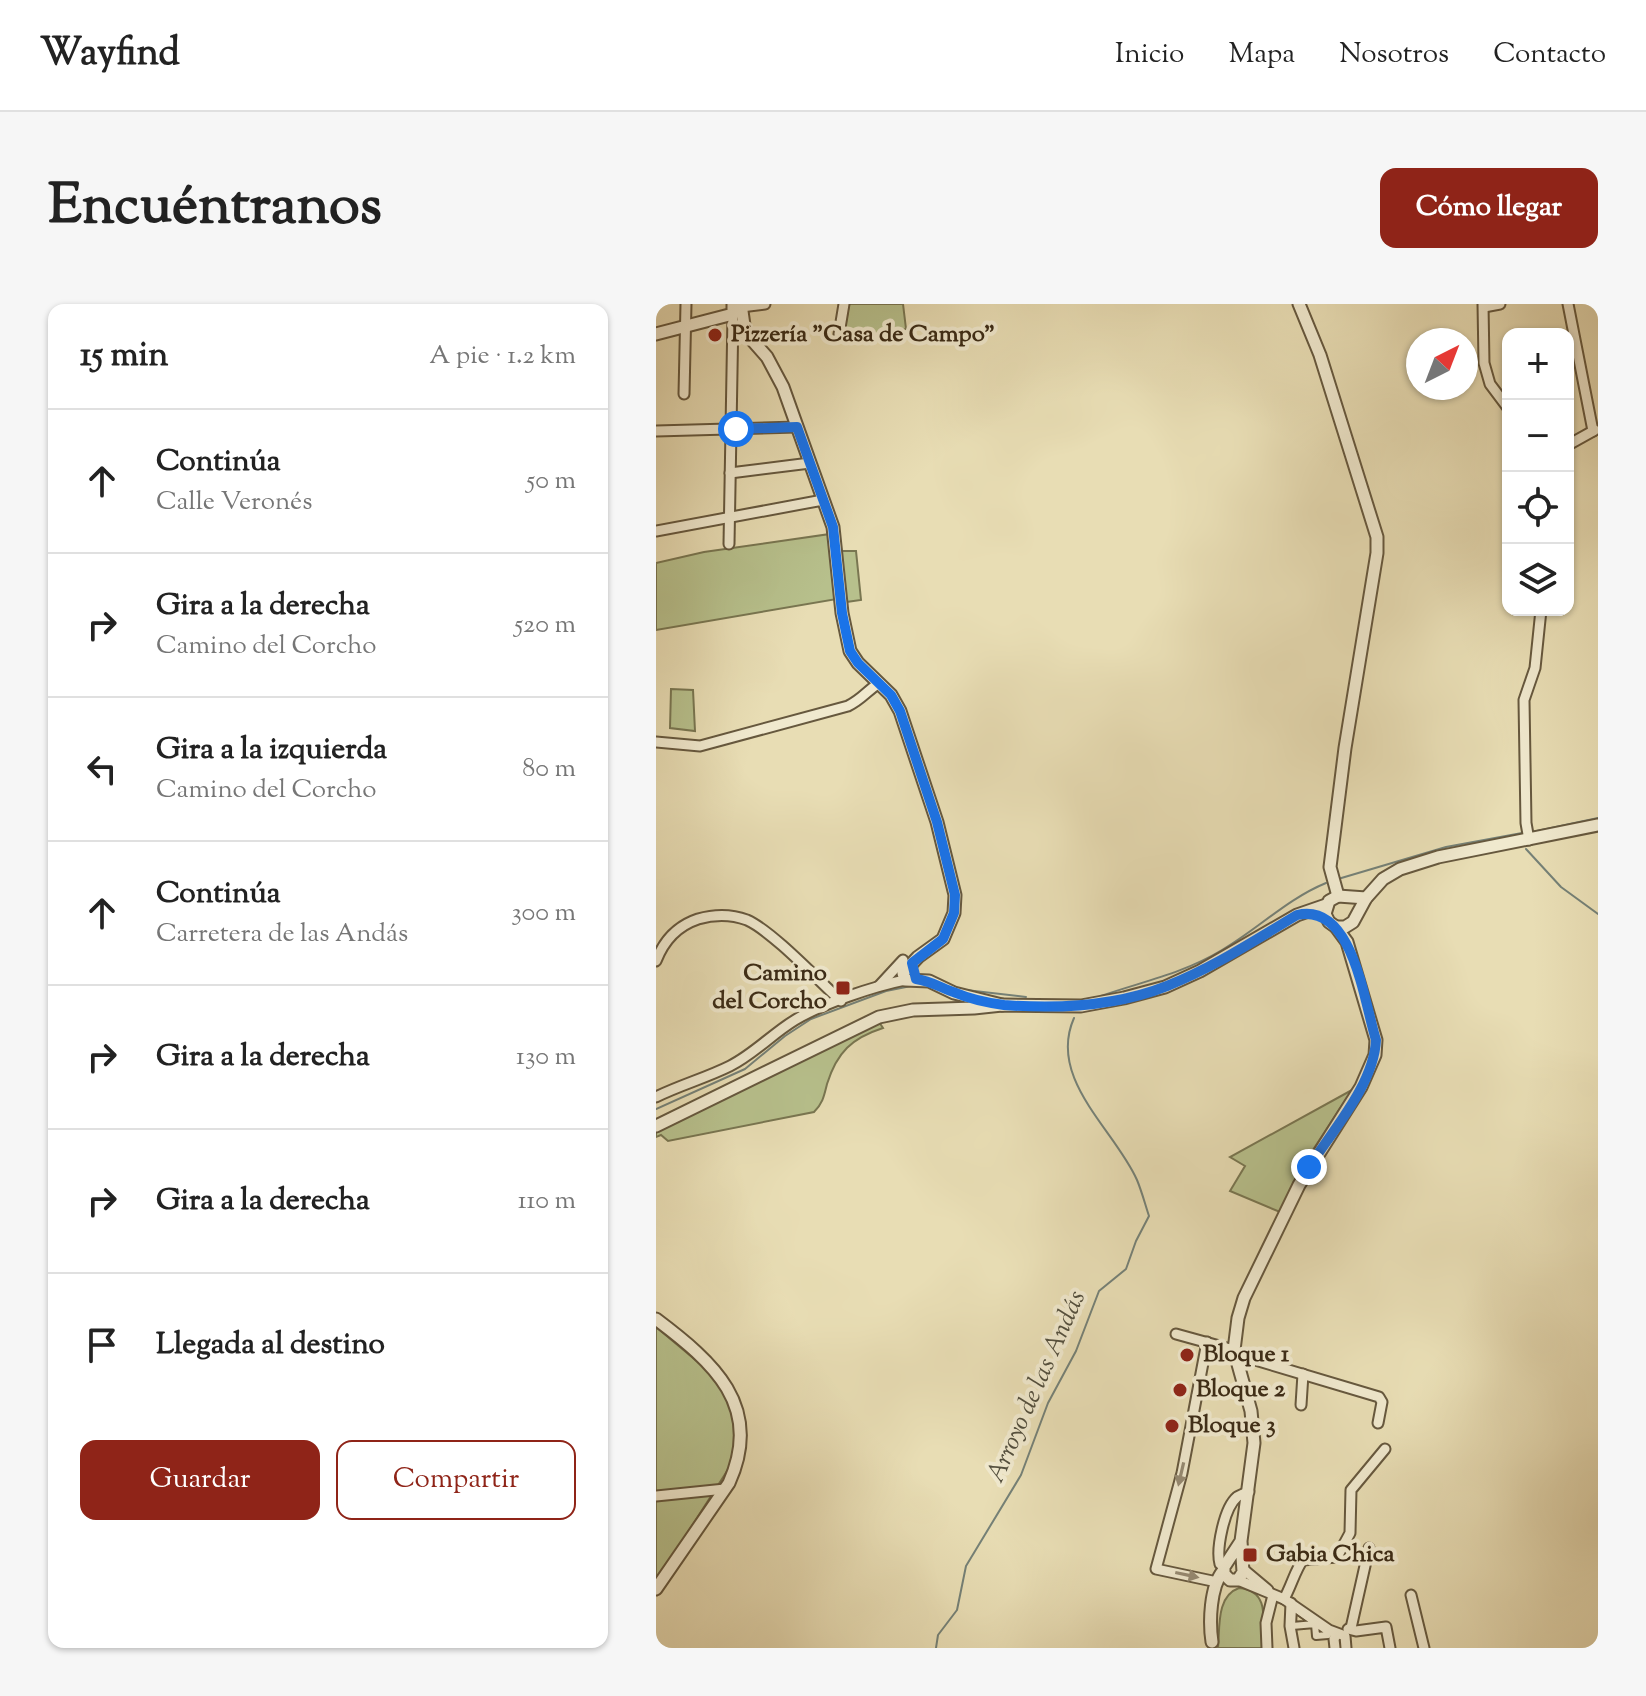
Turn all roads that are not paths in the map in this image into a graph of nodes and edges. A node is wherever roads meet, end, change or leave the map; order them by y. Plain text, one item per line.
1 (686, 304) edge
2 (765, 304) edge
3 (844, 304) edge
4 (1299, 304) edge
5 (1500, 304) edge
6 (1568, 304) edge
7 (1483, 305) edge
8 (737, 307) edge
9 (686, 327) junction
10 (656, 334) edge
11 (839, 334) dead end
12 (684, 394) dead end
13 (1502, 400) edge
14 (797, 427) junction
15 (730, 429) junction
16 (1596, 430) edge
17 (656, 431) edge
18 (1574, 442) edge
19 (810, 463) junction
20 (730, 473) junction
21 (823, 500) junction
22 (730, 516) junction
23 (656, 531) edge
24 (729, 544) dead end
25 (1540, 616) edge
26 (879, 683) junction
27 (656, 742) edge
28 (1598, 825) edge
29 (1529, 840) junction
30 (1344, 897) junction
31 (1366, 898) junction
32 (1326, 905) junction
33 (1308, 913) junction
34 (1357, 914) junction
35 (1326, 919) junction
36 (1349, 925) junction
37 (1336, 927) junction
38 (1347, 942) junction
39 (656, 961) edge
40 (908, 961) junction
41 (904, 979) junction
42 (879, 986) junction
43 (955, 1000) junction
44 (841, 1001) junction
45 (1002, 1005) junction
46 (656, 1097) edge
47 (656, 1126) edge
48 (656, 1319) edge
49 (1176, 1334) dead end
50 (1207, 1342) junction
51 (1235, 1352) junction
52 (1303, 1374) junction
53 (1301, 1405) dead end
54 (1378, 1423) dead end
55 (1385, 1449) dead end
56 (725, 1489) junction
57 (1249, 1492) junction
58 (656, 1496) edge
59 (1241, 1541) junction
60 (1369, 1548) dead end
61 (1223, 1571) junction
62 (1239, 1574) junction
63 (656, 1589) edge
64 (1271, 1594) junction
65 (1411, 1595) dead end
66 (1288, 1601) junction
67 (1315, 1624) joint
68 (1340, 1635) edge
69 (1212, 1645) edge
70 (1267, 1648) edge
71 (1294, 1648) edge
72 (1346, 1648) edge
73 (1390, 1648) edge
74 (1424, 1648) edge

1 - 9 street
2 - 8 street
3 - 11 street
4 - 30 street
5 - 7 street
6 - 16 street
7 - 13 street
8 - 9 street
8 - 14 street
8 - 15 street
9 - 10 street
9 - 12 street
14 - 15 street
14 - 19 street
15 - 17 street
15 - 20 street
16 - 18 street
19 - 20 street
19 - 21 street
20 - 22 street
21 - 22 street
21 - 26 street
22 - 23 street
22 - 24 street
25 - 29 street
26 - 27 street
26 - 40 street
28 - 29 street
29 - 31 street
30 - 31 street
30 - 32 street
30 - 34 street
31 - 34 street
32 - 33 street
32 - 35 street
33 - 35 street
33 - 45 street
34 - 36 street
35 - 37 street
36 - 37 street
36 - 38 street
37 - 38 street
38 - 51 street
39 - 44 street
40 - 41 street
40 - 42 street
41 - 42 street
41 - 43 street
42 - 44 street
43 - 45 street
43 - 45 street
43 - 47 street
44 - 46 street
48 - 56 street
49 - 50 street
50 - 51 street
50 -> 61 street
51 - 52 street
51 - 57 street
52 - 53 street
52 - 54 street
55 - 66 street
56 - 58 street
56 - 63 street
57 - 59 street
57 - 61 street
59 - 61 street
59 - 62 street
60 - 68 street
61 - 62 street
61 - 62 street
61 - 69 street
62 - 64 street
62 - 69 street
64 - 66 street
64 - 70 street
65 - 74 street
66 - 68 street
66 - 71 street
67 - 67 street
68 - 72 street
68 - 73 street

